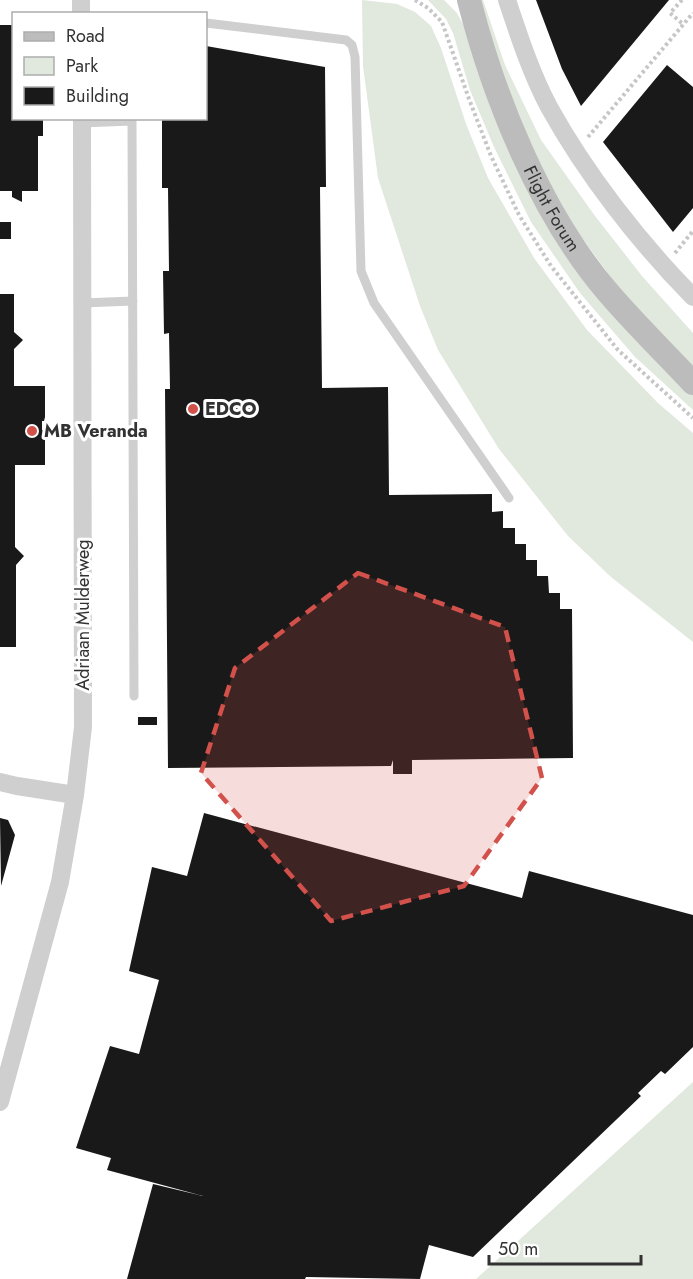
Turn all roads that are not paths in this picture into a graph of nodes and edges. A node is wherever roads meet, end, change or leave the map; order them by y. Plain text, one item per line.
1 (454, 0) edge
2 (469, 0) edge
3 (507, 0) edge
4 (207, 23) edge
5 (476, 28) junction
6 (132, 120) edge
7 (82, 121) edge
8 (693, 297) edge
9 (133, 301) junction
10 (82, 303) junction
11 (693, 382) edge
12 (510, 498) dead end
13 (134, 696) dead end
14 (0, 782) edge
15 (75, 795) junction
16 (0, 1102) edge

1 - 5 street
2 - 5 main road, Flight Forum
3 - 8 street
4 - 12 lane
5 - 11 main road, Flight Forum
6 - 7 lane
6 - 9 lane
7 - 10 street, Adriaan Mulderweg
9 - 10 lane
9 - 13 lane
10 - 15 street, Adriaan Mulderweg
14 - 15 street
15 - 16 street, Adriaan Mulderweg

